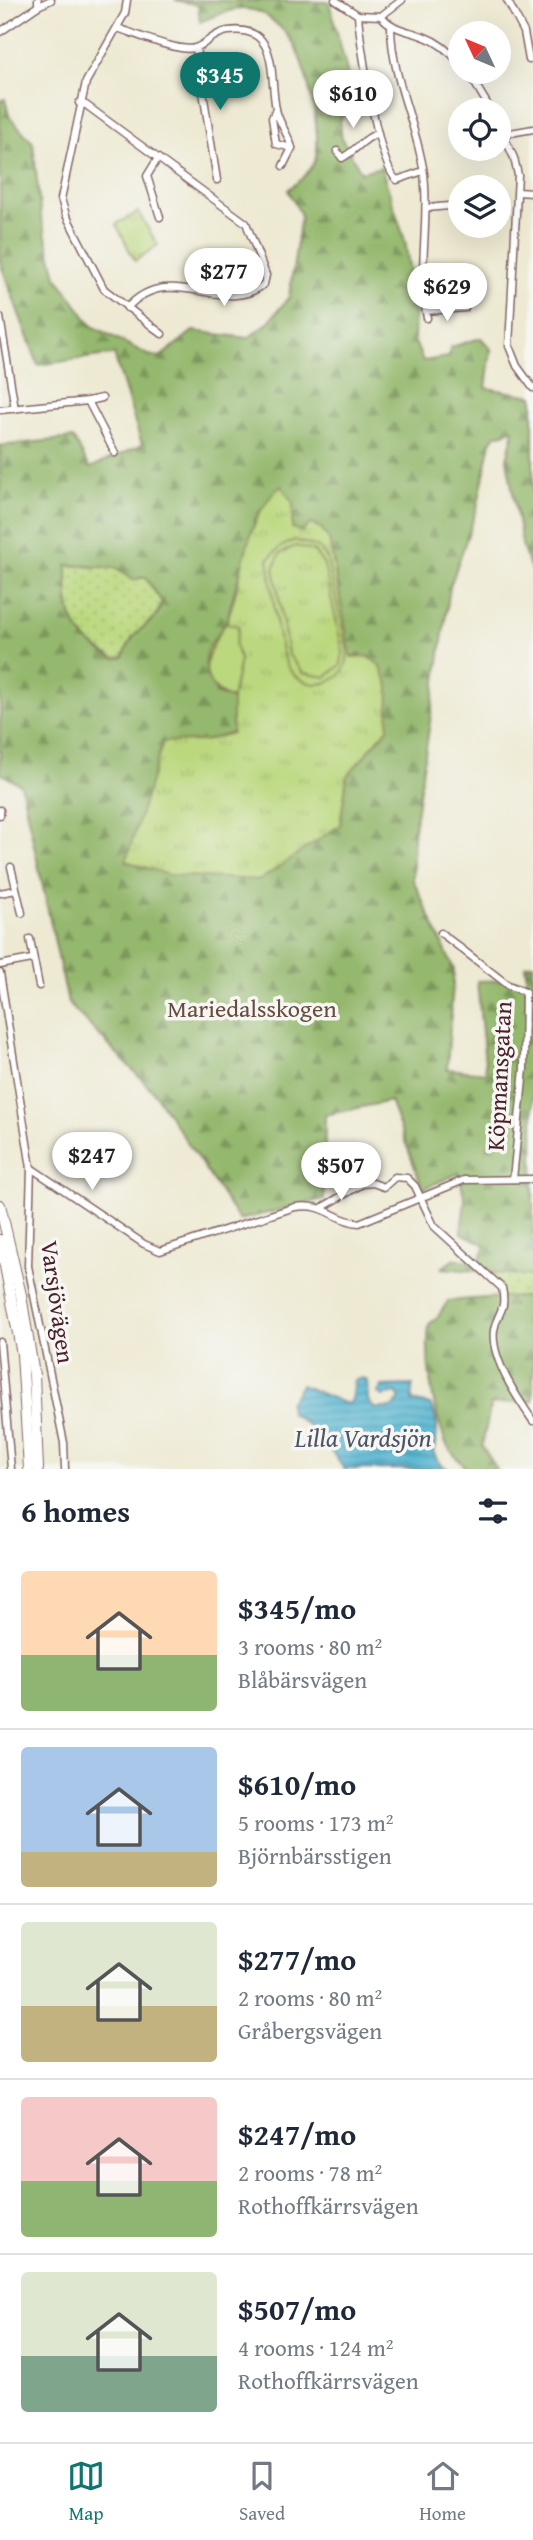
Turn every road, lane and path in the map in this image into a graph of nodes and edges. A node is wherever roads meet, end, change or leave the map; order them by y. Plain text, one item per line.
1 (51, 0) edge
2 (127, 0) edge
3 (335, 0) edge
4 (402, 0) edge
5 (507, 0) edge
6 (38, 3) edge
7 (393, 3) edge
8 (358, 15) junction
9 (381, 16) junction
10 (117, 28) junction
11 (391, 28) junction
12 (0, 32) edge
13 (196, 48) junction
14 (448, 50) edge
15 (529, 60) dead end
16 (79, 103) junction
17 (276, 109) junction
18 (533, 129) edge
19 (378, 133) junction
20 (511, 133) edge
21 (292, 148) junction
22 (337, 151) dead end
23 (511, 152) edge
24 (158, 158) junction
25 (283, 166) dead end
26 (424, 171) junction
27 (217, 180) dead end
28 (518, 192) junction
29 (533, 193) edge
30 (448, 206) edge
31 (427, 208) junction
32 (160, 217) dead end
33 (460, 267) dead end
34 (421, 269) junction
35 (127, 308) junction
36 (465, 308) dead end
37 (0, 317) edge
38 (162, 334) dead end
39 (533, 388) edge
40 (102, 398) dead end
41 (88, 401) junction
42 (15, 409) junction
43 (0, 411) edge
44 (115, 453) dead end
45 (12, 867) dead end
46 (16, 890) junction
47 (0, 893) edge
48 (22, 913) dead end
49 (441, 933) dead end
50 (30, 939) dead end
51 (32, 959) junction
52 (0, 965) edge
53 (0, 973) edge
54 (40, 986) dead end
55 (31, 1168) junction
56 (513, 1179) junction
57 (533, 1179) edge
58 (419, 1200) junction
59 (0, 1205) edge
60 (323, 1208) junction
61 (0, 1240) edge
62 (0, 1342) edge
63 (533, 1421) edge
64 (11, 1469) edge
65 (29, 1469) edge
66 (38, 1469) edge
67 (65, 1469) edge

1 - 6 street
2 - 10 street
3 - 8 street
4 - 7 street
5 - 15 street
6 - 12 street
7 - 9 street
8 - 9 street
8 - 19 street
9 - 11 street
10 - 13 street
10 - 16 street
11 - 14 street
11 - 26 street
13 - 17 street
13 - 27 street
16 - 24 street
16 - 35 street
17 - 21 street
17 - 21 street
18 - 20 street
19 - 22 street
19 - 26 street
21 - 25 street
23 - 28 street
24 - 32 street
24 - 35 street
26 - 31 street
28 - 29 street
28 - 39 street
30 - 31 street
31 - 34 street
33 - 34 street
34 - 36 street
35 - 38 street
37 - 42 street
40 - 41 street
41 - 42 street
41 - 44 street
42 - 43 street
45 - 46 street
46 - 47 street
46 - 48 street
49 - 56 street, Köpmansgatan
50 - 51 street
51 - 52 street
51 - 54 street
53 - 55 street, Varsjövägen
55 - 60 street
55 - 67 street, Varsjövägen
56 - 57 street
56 - 58 street
58 - 60 street
58 - 60 street
58 - 63 street
59 - 66 highway
61 - 65 highway
62 - 64 street

